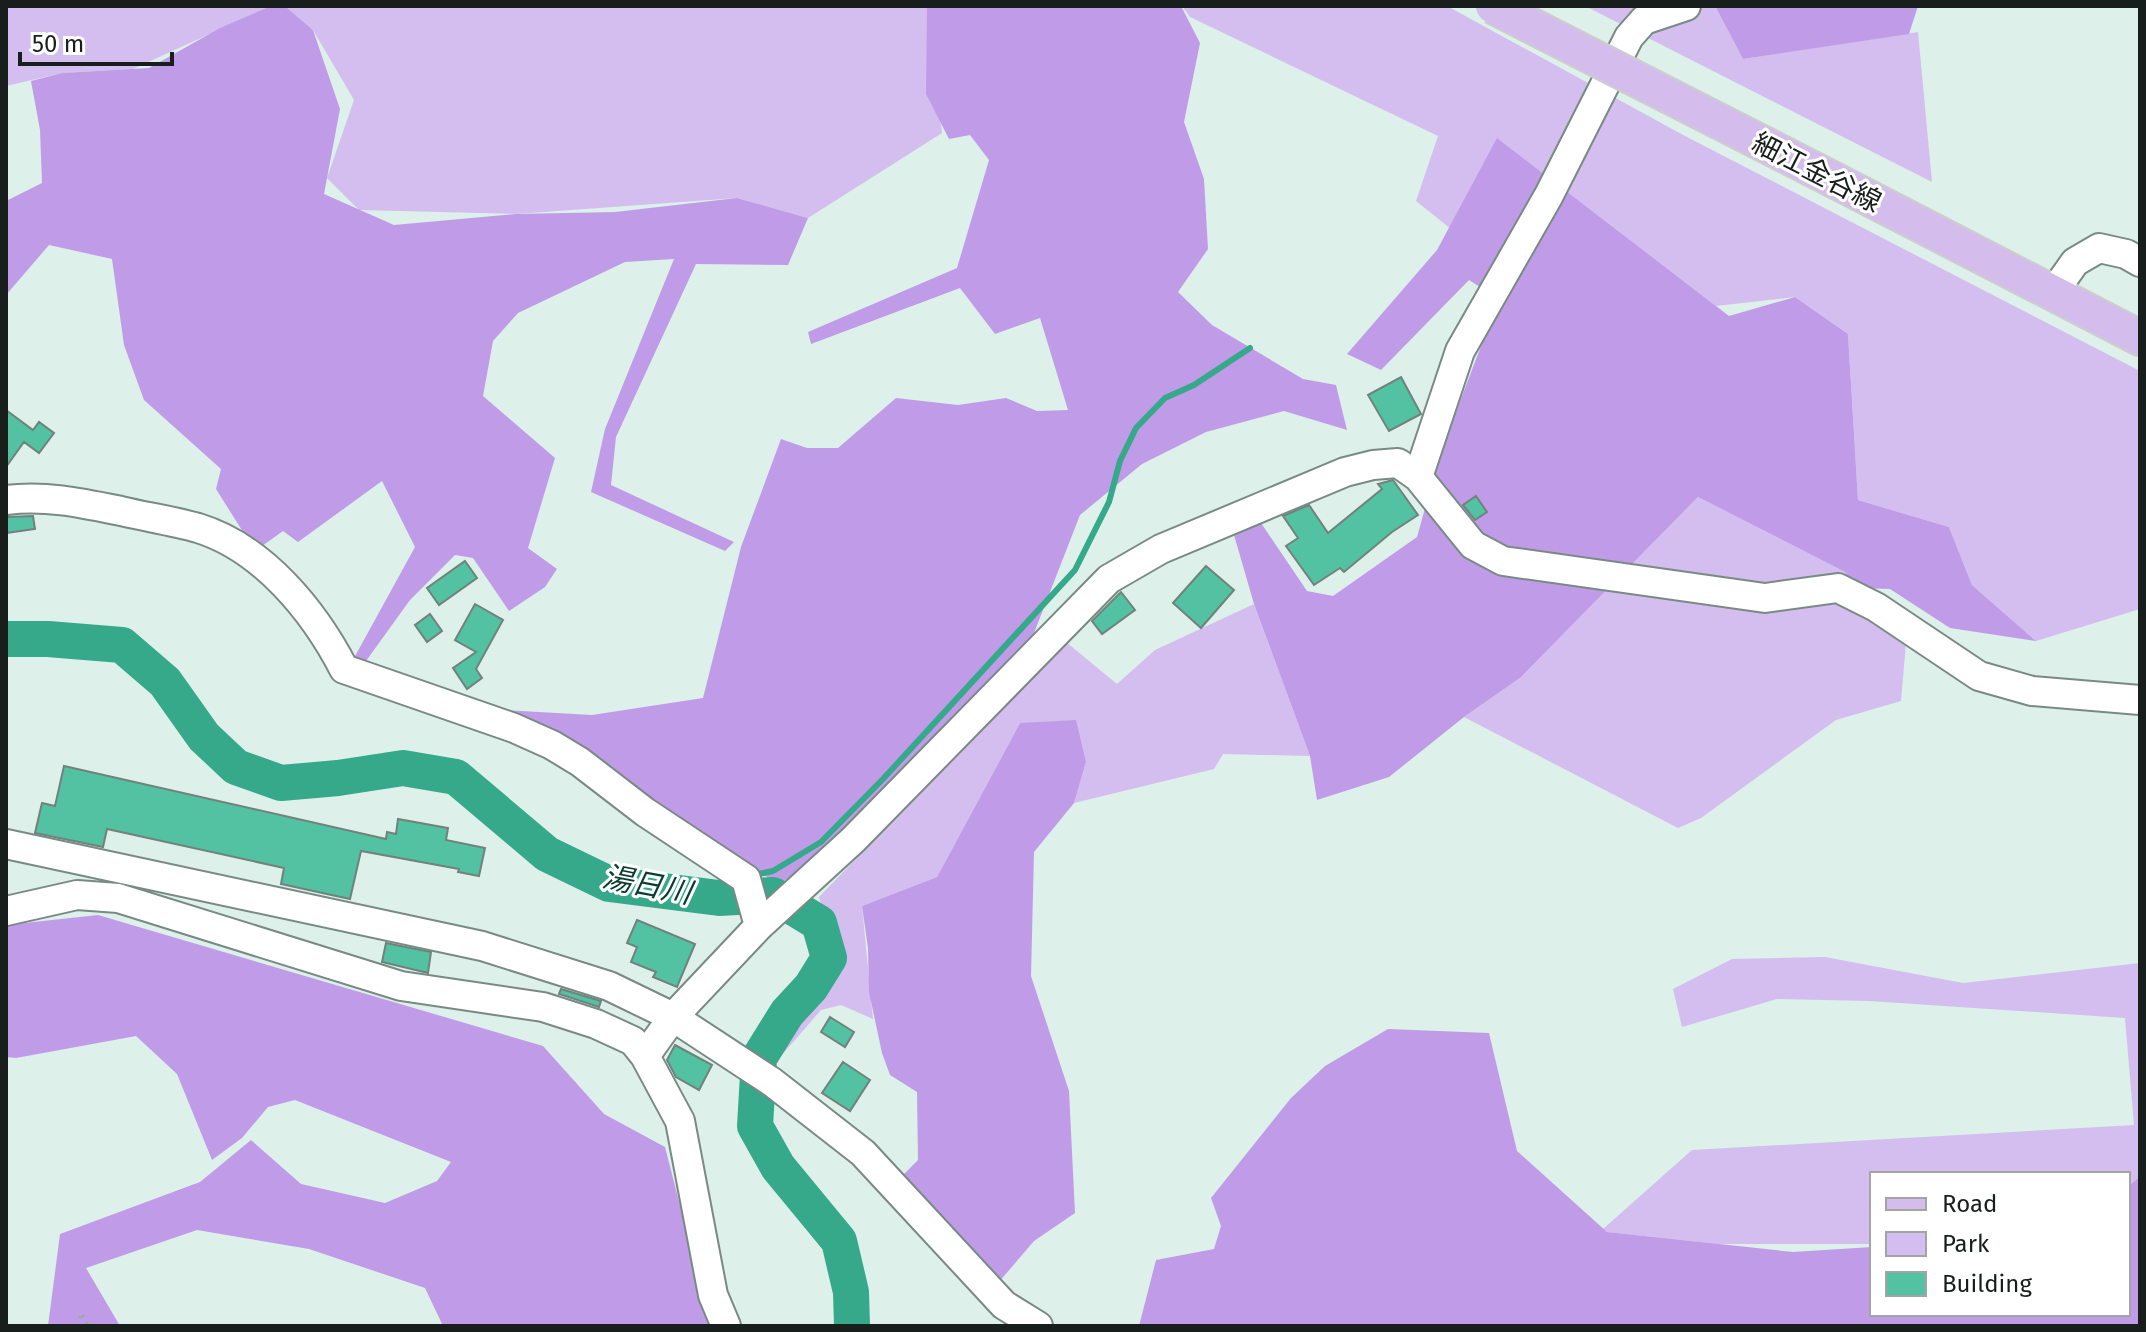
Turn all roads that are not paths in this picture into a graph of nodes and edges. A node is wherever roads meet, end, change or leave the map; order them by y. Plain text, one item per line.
1 (1493, 6) edge
2 (1686, 6) edge
3 (2140, 262) edge
4 (2053, 293) junction
5 (2140, 338) edge
6 (1418, 477) junction
7 (6, 500) edge
8 (2140, 700) edge
9 (6, 844) edge
10 (6, 911) edge
11 (759, 926) junction
12 (673, 1017) junction
13 (645, 1056) junction
14 (726, 1326) edge
15 (1038, 1326) edge

1 - 4 main road, 細江金谷線, bridge
2 - 6 street
3 - 4 street
4 - 5 main road, 細江金谷線
6 - 8 street
6 - 11 street
7 - 11 street
9 - 12 street
10 - 13 street
11 - 12 street
12 - 13 street
12 - 15 street
13 - 14 street

